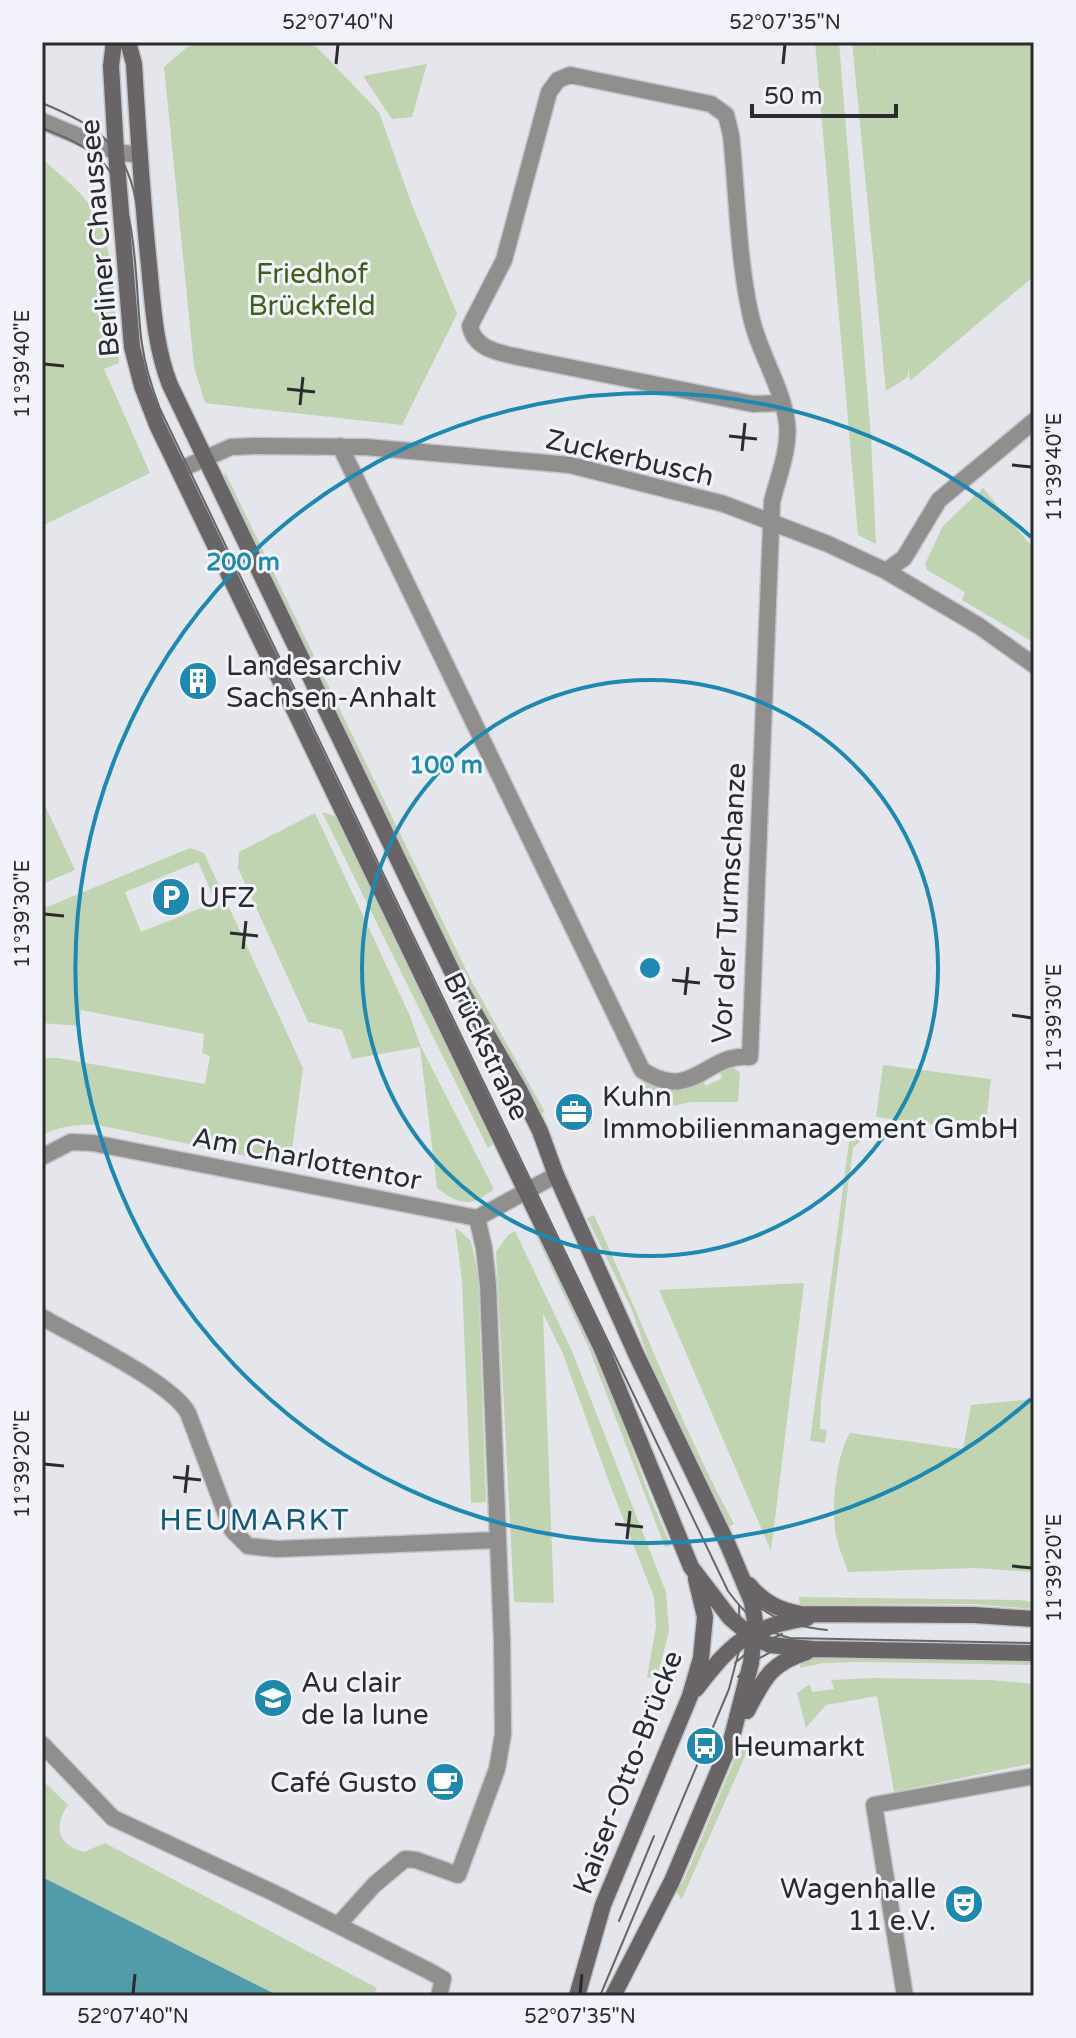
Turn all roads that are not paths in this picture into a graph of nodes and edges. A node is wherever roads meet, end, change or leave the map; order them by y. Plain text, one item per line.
1 (114, 42) edge
2 (128, 42) edge
3 (42, 121) edge
4 (116, 152) junction
5 (140, 155) junction
6 (781, 403) junction
7 (1034, 421) edge
8 (340, 446) junction
9 (204, 458) junction
10 (179, 470) junction
11 (771, 521) junction
12 (886, 571) junction
13 (1034, 665) edge
14 (42, 1157) edge
15 (556, 1175) junction
16 (528, 1190) junction
17 (477, 1218) junction
18 (42, 1317) edge
19 (498, 1540) junction
20 (691, 1567) junction
21 (742, 1576) junction
22 (824, 1616) junction
23 (1034, 1619) edge
24 (755, 1636) junction
25 (825, 1648) junction
26 (1034, 1653) edge
27 (690, 1696) junction
28 (731, 1741) junction
29 (42, 1744) edge
30 (1034, 1776) edge
31 (338, 1925) junction
32 (441, 1988) edge
33 (577, 1996) edge
34 (613, 1996) edge
35 (905, 1996) edge

1 - 4 main road, Berliner Chaussee
2 - 5 main road, Berliner Chaussee
3 - 4 street
4 - 5 street
4 - 10 main road, Berliner Chaussee
5 - 9 main road, Berliner Chaussee
6 - 6 street
6 - 11 street
7 - 12 street
8 - 9 street, Zuckerbusch
8 - 11 street, Zuckerbusch
8 - 11 street, Vor der Turmschanze
9 - 10 street, Zuckerbusch
9 - 15 main road, Brückstraße
10 - 16 main road, Brückstraße
11 - 12 street, Zuckerbusch
12 - 13 street, Zuckerbusch
14 - 17 street, Am Charlottentor
15 - 16 street
15 - 21 main road, Brückstraße
16 - 17 street
16 - 20 main road, Brückstraße
17 - 19 street
18 - 19 street
19 - 31 street
20 - 24 main road, Brückstraße
20 - 27 main road, Kaiser-Otto-Brücke
21 - 22 main road
21 - 24 main road, Brückstraße
22 - 23 main road
22 - 24 main road
24 - 25 main road
24 - 27 main road
24 - 28 main road
25 - 26 main road
25 - 28 main road
27 - 33 main road, Kaiser-Otto-Brücke
28 - 34 main road
29 - 31 street
30 - 35 street
31 - 32 street

